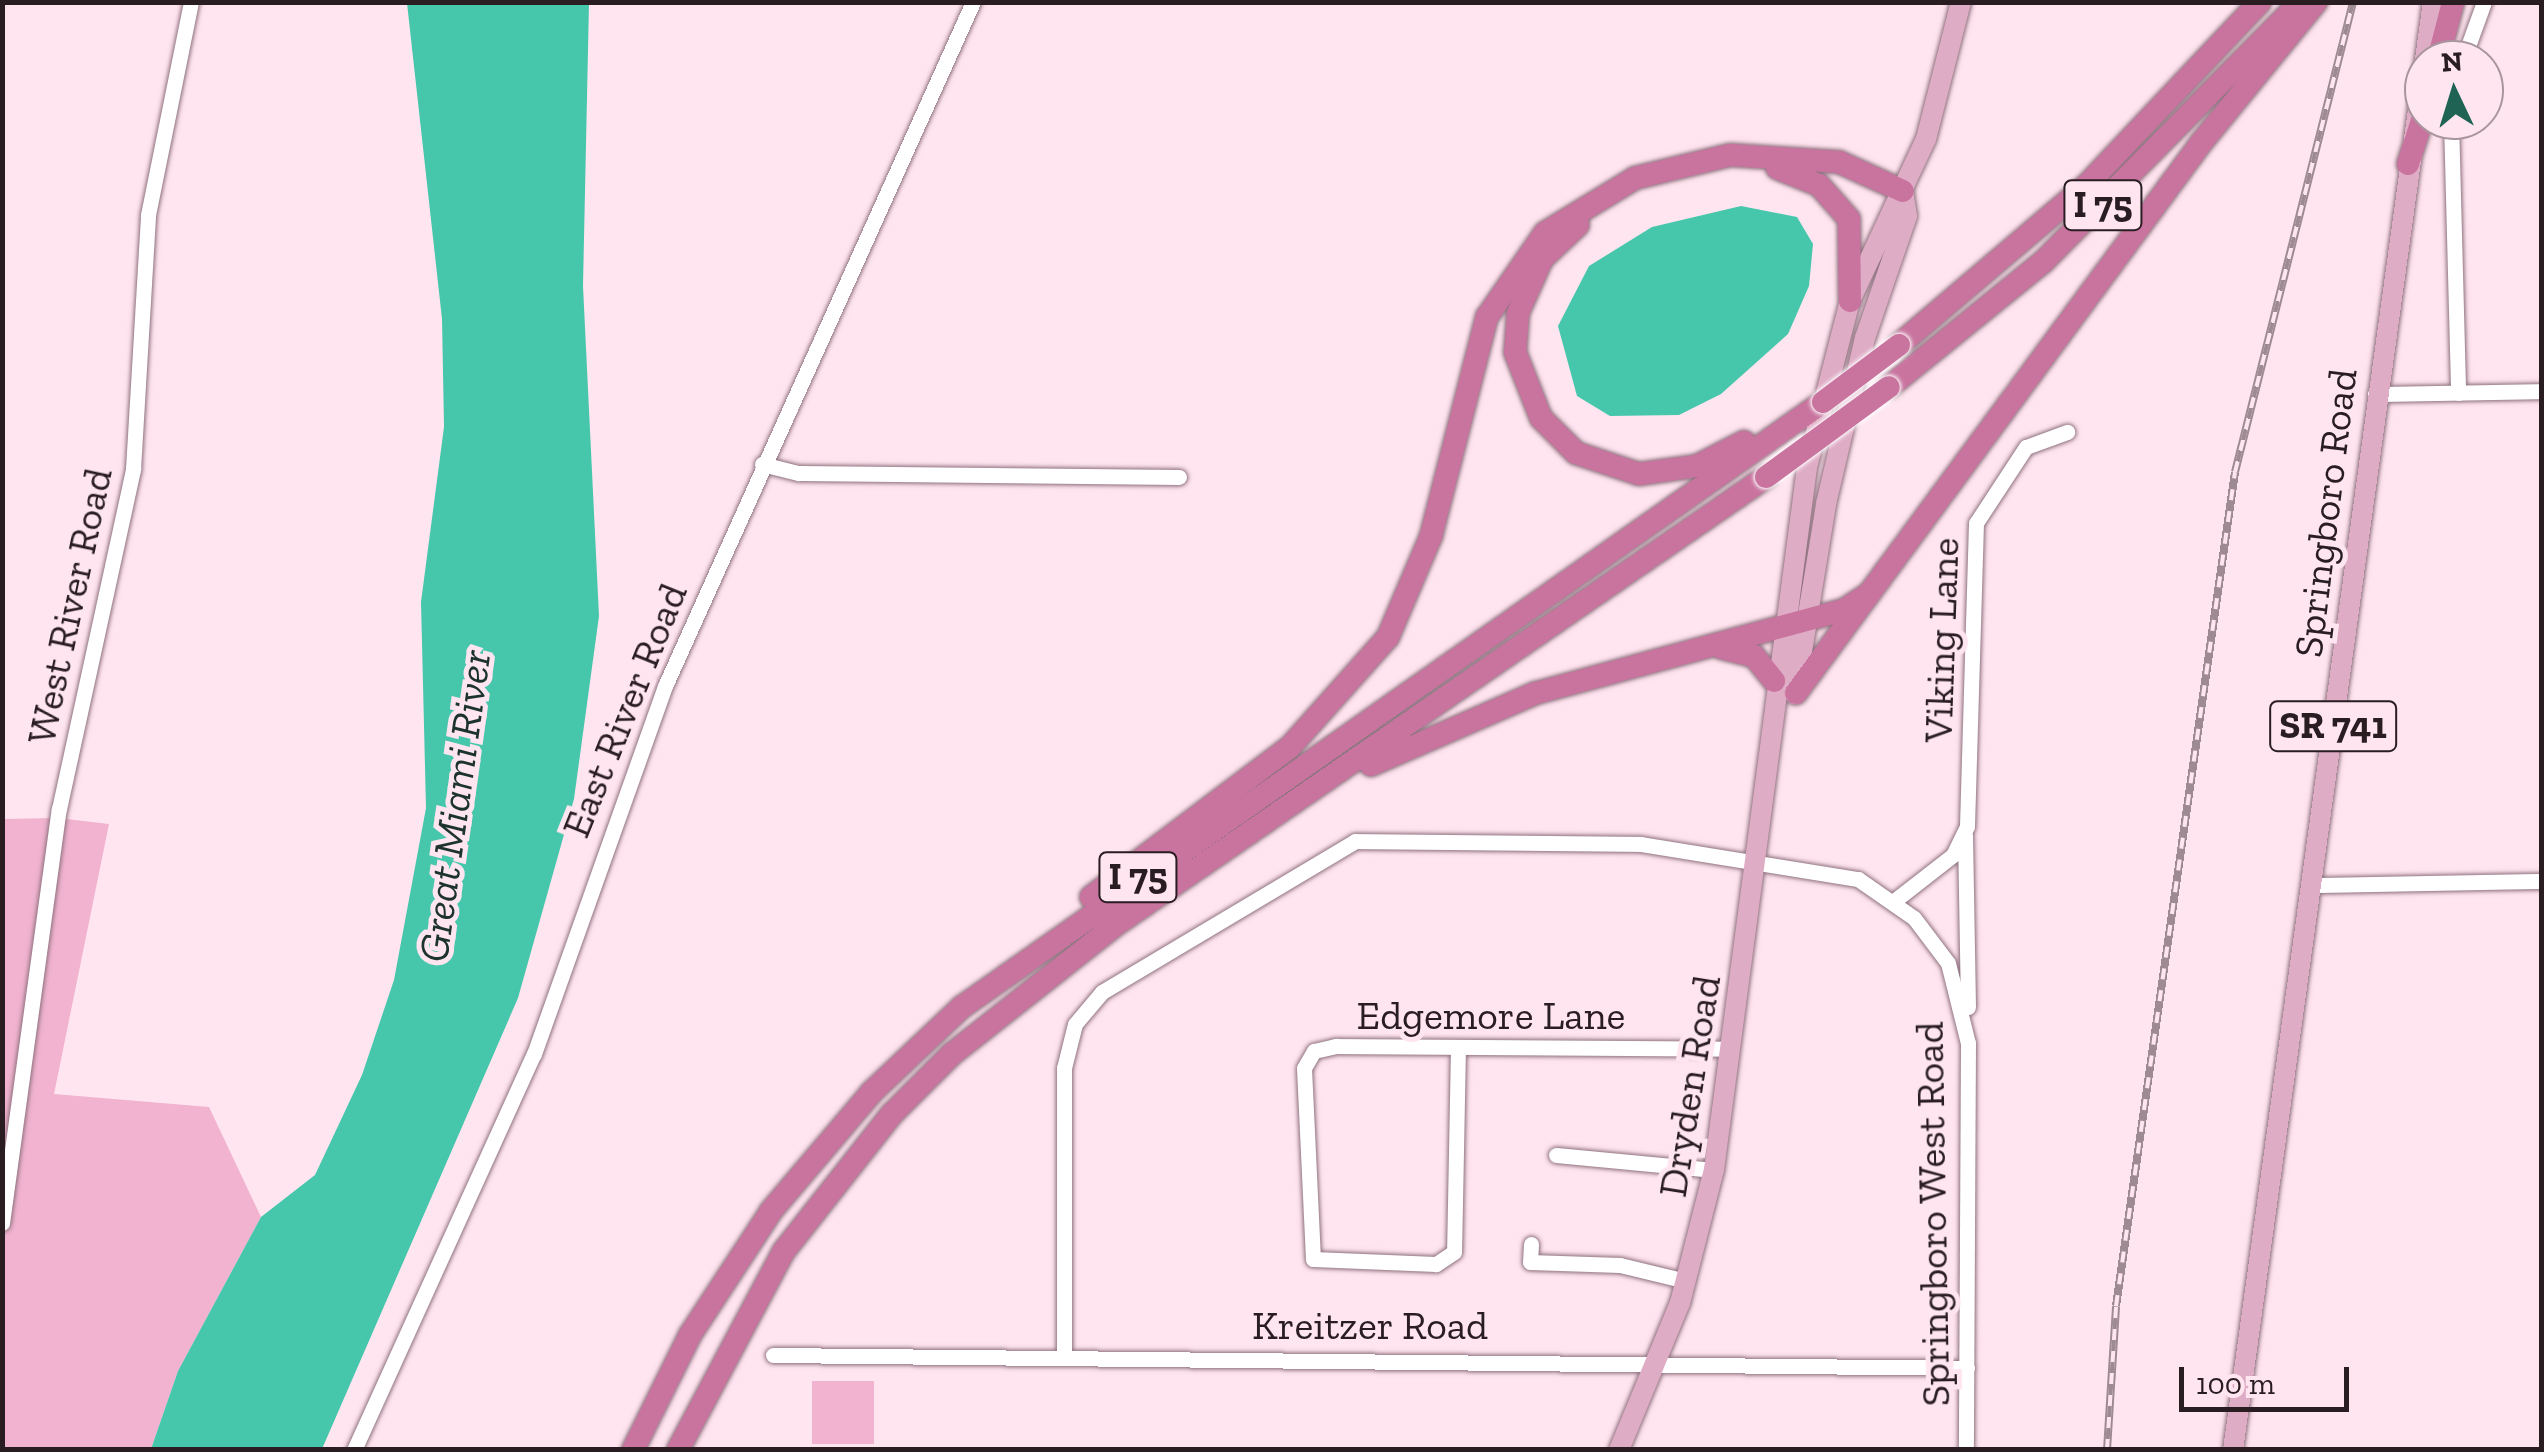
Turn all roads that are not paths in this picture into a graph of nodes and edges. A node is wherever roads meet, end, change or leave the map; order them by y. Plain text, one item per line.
1 (191, 2) edge
2 (973, 2) edge
3 (1961, 2) edge
4 (2260, 2) edge
5 (2432, 2) edge
6 (2453, 2) edge
7 (2484, 2) edge
8 (2309, 4) edge
9 (2443, 40) edge
10 (2471, 40) edge
11 (2416, 140) edge
12 (2452, 140) edge
13 (2408, 164) junction
14 (1777, 168) junction
15 (1903, 191) junction
16 (1850, 302) junction
17 (2542, 391) edge
18 (2458, 393) junction
19 (2375, 394) junction
20 (1777, 430) junction
21 (2068, 432) dead end
22 (762, 464) junction
23 (1179, 478) dead end
24 (1910, 544) junction
25 (1808, 616) junction
26 (1782, 626) junction
27 (1698, 650) junction
28 (1774, 681) junction
29 (1796, 693) junction
30 (1779, 720) junction
31 (1258, 827) junction
32 (1966, 834) junction
33 (1759, 860) junction
34 (2542, 882) edge
35 (2313, 886) junction
36 (1894, 902) junction
37 (1042, 946) junction
38 (1966, 1020) junction
39 (1458, 1048) junction
40 (1731, 1049) junction
41 (1556, 1155) dead end
42 (1714, 1170) junction
43 (2, 1223) edge
44 (1531, 1244) dead end
45 (1686, 1280) junction
46 (773, 1356) dead end
47 (1064, 1356) junction
48 (1659, 1360) junction
49 (1967, 1368) junction
50 (354, 1450) edge
51 (633, 1450) edge
52 (678, 1450) edge
53 (1619, 1450) edge
54 (1966, 1450) edge
55 (2233, 1450) edge

1 - 43 street, West River Road
2 - 22 street, East River Road
3 - 15 main road, Dryden Road
4 - 20 highway, I 75, bridge
5 - 13 main road, Springboro Road / SR 741
6 - 9 highway
7 - 10 street
8 - 24 highway
8 - 31 highway, I 75, bridge
11 - 13 highway
12 - 18 street
13 - 19 main road, Springboro Road / SR 741
14 - 15 highway
14 - 16 highway
14 - 20 highway
15 - 16 main road, Dryden Road
15 - 25 main road, Dryden Road
15 - 37 highway
16 - 26 main road, Dryden Road
17 - 18 street
18 - 19 street
19 - 35 main road, Springboro Road / SR 741
20 - 37 highway, I 75
21 - 32 street, Viking Lane
22 - 23 street
22 - 50 street, East River Road
24 - 25 highway
24 - 29 highway
25 - 26 highway
25 - 29 main road, Dryden Road
26 - 27 highway
26 - 28 main road, Dryden Road
27 - 28 highway
27 - 31 highway
28 - 30 main road, Dryden Road
29 - 30 main road, Dryden Road
30 - 33 main road, Dryden Road
31 - 52 highway, I 75
32 - 36 street
32 - 38 street, Viking Lane
33 - 36 street, Springboro West Road
33 - 40 main road, Dryden Road
33 - 47 street, Springboro West Road
34 - 35 street
35 - 55 main road, Springboro Road / SR 741
36 - 38 street, Springboro West Road
37 - 51 highway, I 75
38 - 49 street, Springboro West Road
39 - 39 street, Edgemore Lane
39 - 40 street, Edgemore Lane
40 - 42 main road, Dryden Road
41 - 42 street
42 - 45 main road, Dryden Road
44 - 45 street
45 - 48 main road, Dryden Road
46 - 47 street, Kreitzer Road
47 - 48 street, Kreitzer Road
48 - 49 street, Kreitzer Road
48 - 53 main road, Dryden Road
49 - 54 street, Springboro West Road

